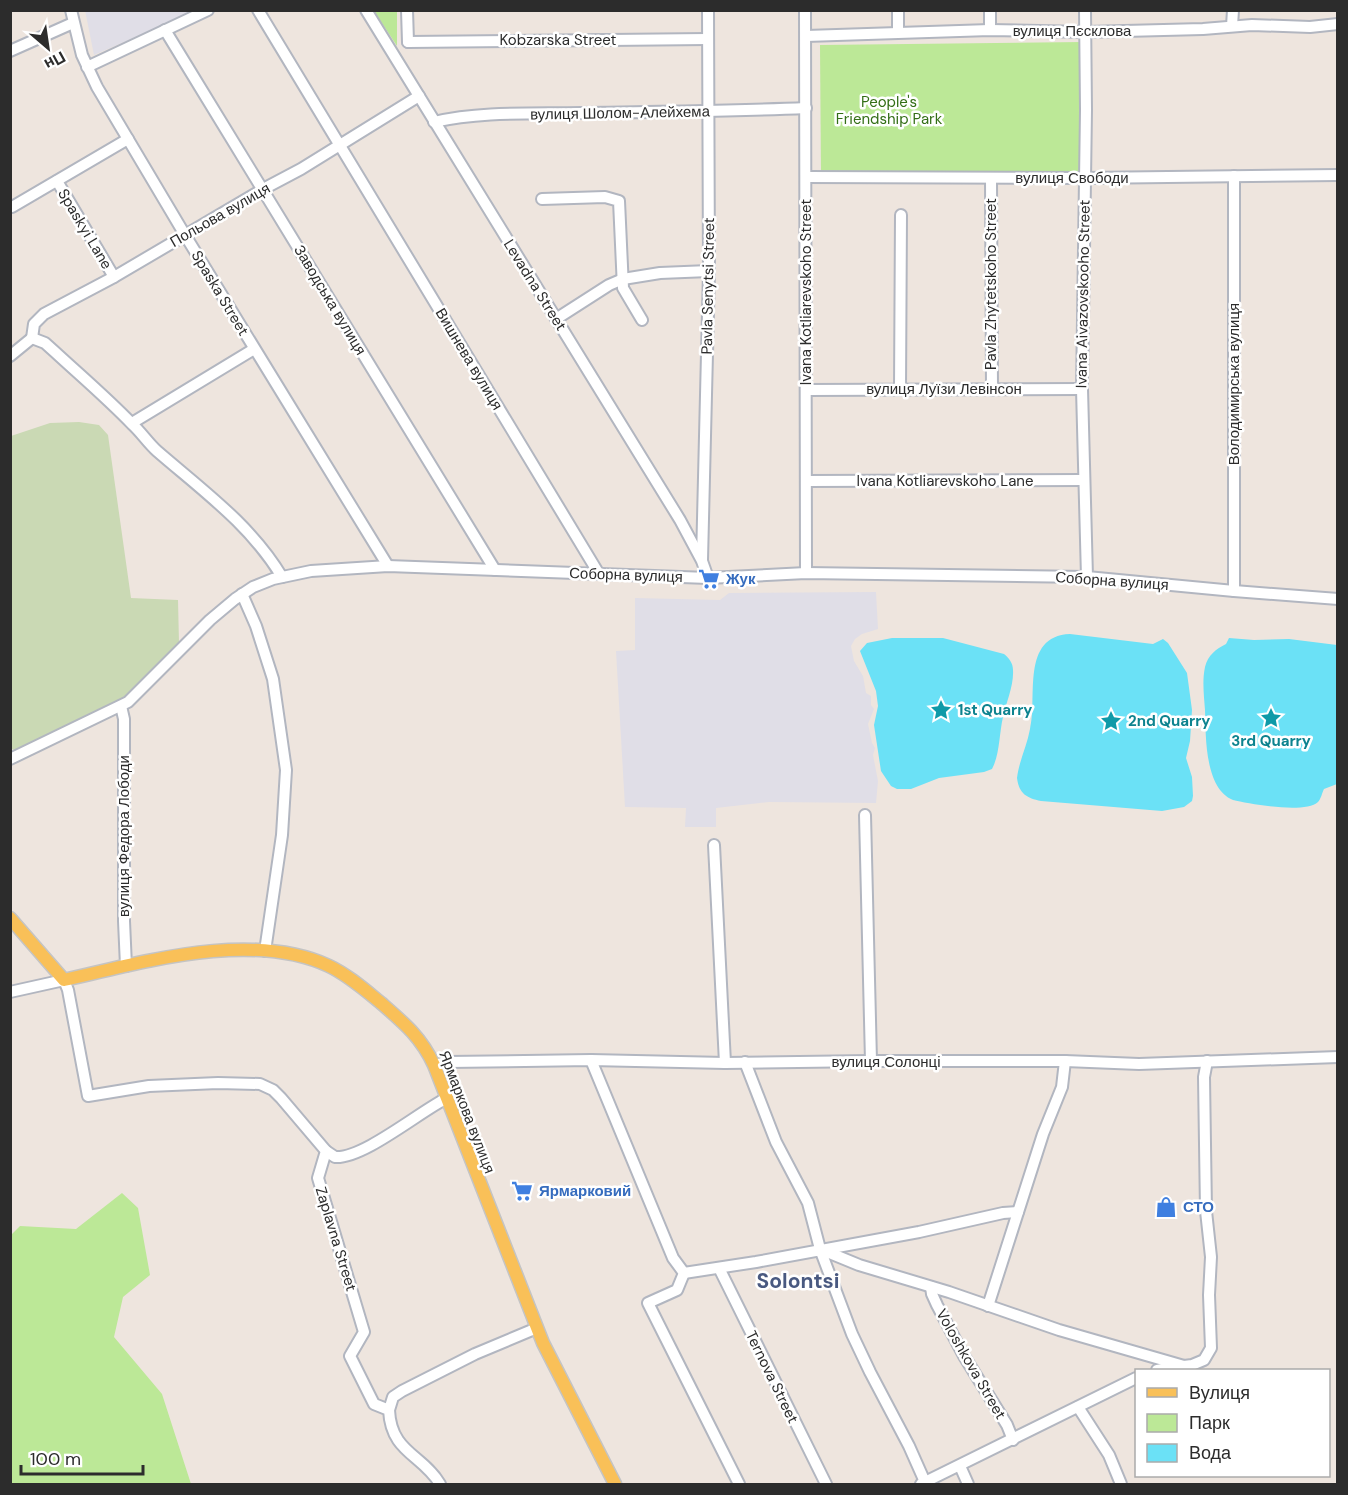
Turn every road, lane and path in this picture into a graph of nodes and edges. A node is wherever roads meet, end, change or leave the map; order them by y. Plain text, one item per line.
1 (71, 10) edge
2 (208, 10) edge
3 (258, 10) edge
4 (366, 10) edge
5 (407, 10) edge
6 (708, 10) edge
7 (805, 10) edge
8 (898, 10) edge
9 (990, 10) edge
10 (1085, 10) edge
11 (1233, 10) edge
12 (73, 23) junction
13 (1338, 24) edge
14 (1232, 26) junction
15 (165, 30) junction
16 (990, 30) junction
17 (898, 32) junction
18 (1085, 32) junction
19 (806, 36) junction
20 (708, 39) junction
21 (408, 42) junction
22 (10, 51) edge
23 (393, 54) junction
24 (87, 67) junction
25 (419, 96) junction
26 (806, 108) junction
27 (708, 112) junction
28 (434, 122) junction
29 (128, 139) junction
30 (340, 145) junction
31 (1338, 175) edge
32 (1233, 176) junction
33 (807, 177) junction
34 (991, 178) junction
35 (1085, 178) junction
36 (57, 181) junction
37 (262, 189) junction
38 (542, 198) dead end
39 (12, 207) edge
40 (901, 216) dead end
41 (185, 235) junction
42 (709, 272) junction
43 (114, 277) junction
44 (623, 279) junction
45 (556, 319) junction
46 (642, 320) dead end
47 (32, 338) junction
48 (254, 349) junction
49 (10, 356) edge
50 (900, 389) junction
51 (1082, 389) junction
52 (806, 390) junction
53 (992, 390) junction
54 (132, 423) junction
55 (1084, 480) junction
56 (807, 482) junction
57 (702, 561) junction
58 (388, 566) junction
59 (495, 570) junction
60 (806, 573) junction
61 (599, 574) junction
62 (282, 577) junction
63 (1087, 577) junction
64 (708, 578) junction
65 (1234, 591) junction
66 (242, 594) junction
67 (1338, 599) edge
68 (121, 706) junction
69 (10, 759) edge
70 (865, 815) dead end
71 (714, 845) dead end
72 (10, 918) edge
73 (265, 951) junction
74 (126, 966) junction
75 (64, 980) junction
76 (10, 992) edge
77 (1338, 1057) edge
78 (591, 1060) junction
79 (871, 1061) junction
80 (1065, 1061) junction
81 (1207, 1061) junction
82 (745, 1062) junction
83 (725, 1063) junction
84 (434, 1065) junction
85 (447, 1098) junction
86 (326, 1151) junction
87 (1018, 1212) junction
88 (820, 1249) junction
89 (719, 1268) junction
90 (684, 1273) junction
91 (931, 1287) junction
92 (988, 1306) junction
93 (537, 1328) junction
94 (1184, 1366) junction
95 (1168, 1369) edge
96 (1135, 1379) edge
97 (1078, 1407) junction
98 (389, 1410) junction
99 (1013, 1440) junction
100 (960, 1466) junction
101 (923, 1484) edge
102 (440, 1485) edge
103 (615, 1485) edge
104 (739, 1485) edge
105 (826, 1485) edge
106 (968, 1485) edge
107 (1121, 1485) edge

1 - 12 street, Spaska Street
2 - 15 street
3 - 30 street, Вишнева вулиця
4 - 23 street, Levadna Street
5 - 21 street
6 - 20 street, Pavla Senytsi Street
7 - 19 street, Ivana Kotliarevskoho Street
8 - 17 street
9 - 16 street
10 - 18 street, Ivana Aivazovskooho Street
11 - 14 street
12 - 22 street
12 - 24 street, Spaska Street
13 - 14 street, вулиця Пєсклова
14 - 18 street, вулиця Пєсклова
15 - 24 street
15 - 37 street, Заводська вулиця
16 - 17 street, вулиця Пєсклова
16 - 18 street, вулиця Пєсклова
17 - 19 street, вулиця Пєсклова
18 - 35 street, Ivana Aivazovskooho Street
19 - 26 street, Ivana Kotliarevskoho Street
20 - 21 street, Kobzarska Street
20 - 27 street, Pavla Senytsi Street
21 - 23 street
23 - 25 street, Levadna Street
24 - 29 street, Spaska Street
25 - 28 street, Levadna Street
25 - 30 street, Польова вулиця
26 - 27 street, вулиця Шолом-Алейхема
26 - 33 street, Ivana Kotliarevskoho Street
27 - 28 street, вулиця Шолом-Алейхема
27 - 42 street, Pavla Senytsi Street
28 - 45 street, Levadna Street
29 - 36 street, Spaskyi Lane
29 - 41 street, Spaska Street
30 - 37 street, Польова вулиця
30 - 61 street, Вишнева вулиця
31 - 32 street, вулиця Свободи
32 - 35 street, вулиця Свободи
32 - 65 street, Володимирська вулиця
33 - 34 street, вулиця Свободи
33 - 52 street, Ivana Kotliarevskoho Street
34 - 35 street, вулиця Свободи
34 - 53 street, Pavla Zhytetskoho Street
35 - 51 street, Ivana Aivazovskooho Street
36 - 39 street, Spaskyi Lane
36 - 43 street, Spaskyi Lane
37 - 41 street, Польова вулиця
37 - 59 street, Заводська вулиця
38 - 44 street
40 - 50 street
41 - 43 street, Польова вулиця
41 - 48 street, Spaska Street
42 - 44 street
42 - 57 street, Pavla Senytsi Street
43 - 47 street, Польова вулиця
44 - 45 street
44 - 46 street
45 - 57 street, Levadna Street
47 - 49 street, Польова вулиця
47 - 54 street
48 - 54 street
48 - 58 street, Spaska Street
50 - 52 street, вулиця Луїзи Левінсон
50 - 53 street, вулиця Луїзи Левінсон
51 - 53 street, вулиця Луїзи Левінсон
51 - 55 street, Ivana Aivazovskooho Street
52 - 56 street, Ivana Kotliarevskoho Street
54 - 62 street
55 - 56 street, Ivana Kotliarevskoho Lane
55 - 63 street, Ivana Aivazovskooho Street
56 - 60 street, Ivana Kotliarevskoho Street
57 - 64 street
58 - 59 street, Соборна вулиця
58 - 62 street, Соборна вулиця
59 - 61 street, Соборна вулиця
60 - 63 street, Соборна вулиця
60 - 64 street, Соборна вулиця
61 - 64 street, Соборна вулиця
62 - 66 street, Соборна вулиця
63 - 65 street, Соборна вулиця
65 - 67 street, Соборна вулиця
66 - 68 street, Соборна вулиця
66 - 73 street
68 - 69 street, Соборна вулиця
68 - 74 street, вулиця Федора Лободи
70 - 79 street
71 - 83 street
72 - 75 main road
73 - 74 main road, Ярмаркова вулиця
73 - 84 main road, Ярмаркова вулиця
74 - 75 main road, Ярмаркова вулиця
75 - 76 street
75 - 86 street
77 - 81 street, вулиця Солонці
78 - 83 street, вулиця Солонці
78 - 84 street, вулиця Солонці
78 - 90 street
79 - 80 street, вулиця Солонці
79 - 82 street, вулиця Солонці
80 - 81 street, вулиця Солонці
80 - 87 street
81 - 94 street
82 - 83 street, вулиця Солонці
82 - 88 street
84 - 85 main road, Ярмаркова вулиця
85 - 86 street
85 - 93 main road, Ярмаркова вулиця
86 - 98 street, Zaplavna Street
87 - 88 street
87 - 92 street
88 - 89 street
88 - 91 street, Voloshkova Street
88 - 101 street
89 - 90 street
89 - 105 street, Ternova Street
90 - 104 street
91 - 92 street, Voloshkova Street
91 - 99 street, Voloshkova Street
92 - 94 street, Voloshkova Street
93 - 98 street
93 - 103 main road, Ярмаркова вулиця
94 - 95 street
96 - 97 street
97 - 99 street
97 - 107 street
98 - 102 street
99 - 100 street
100 - 101 street
100 - 106 street

